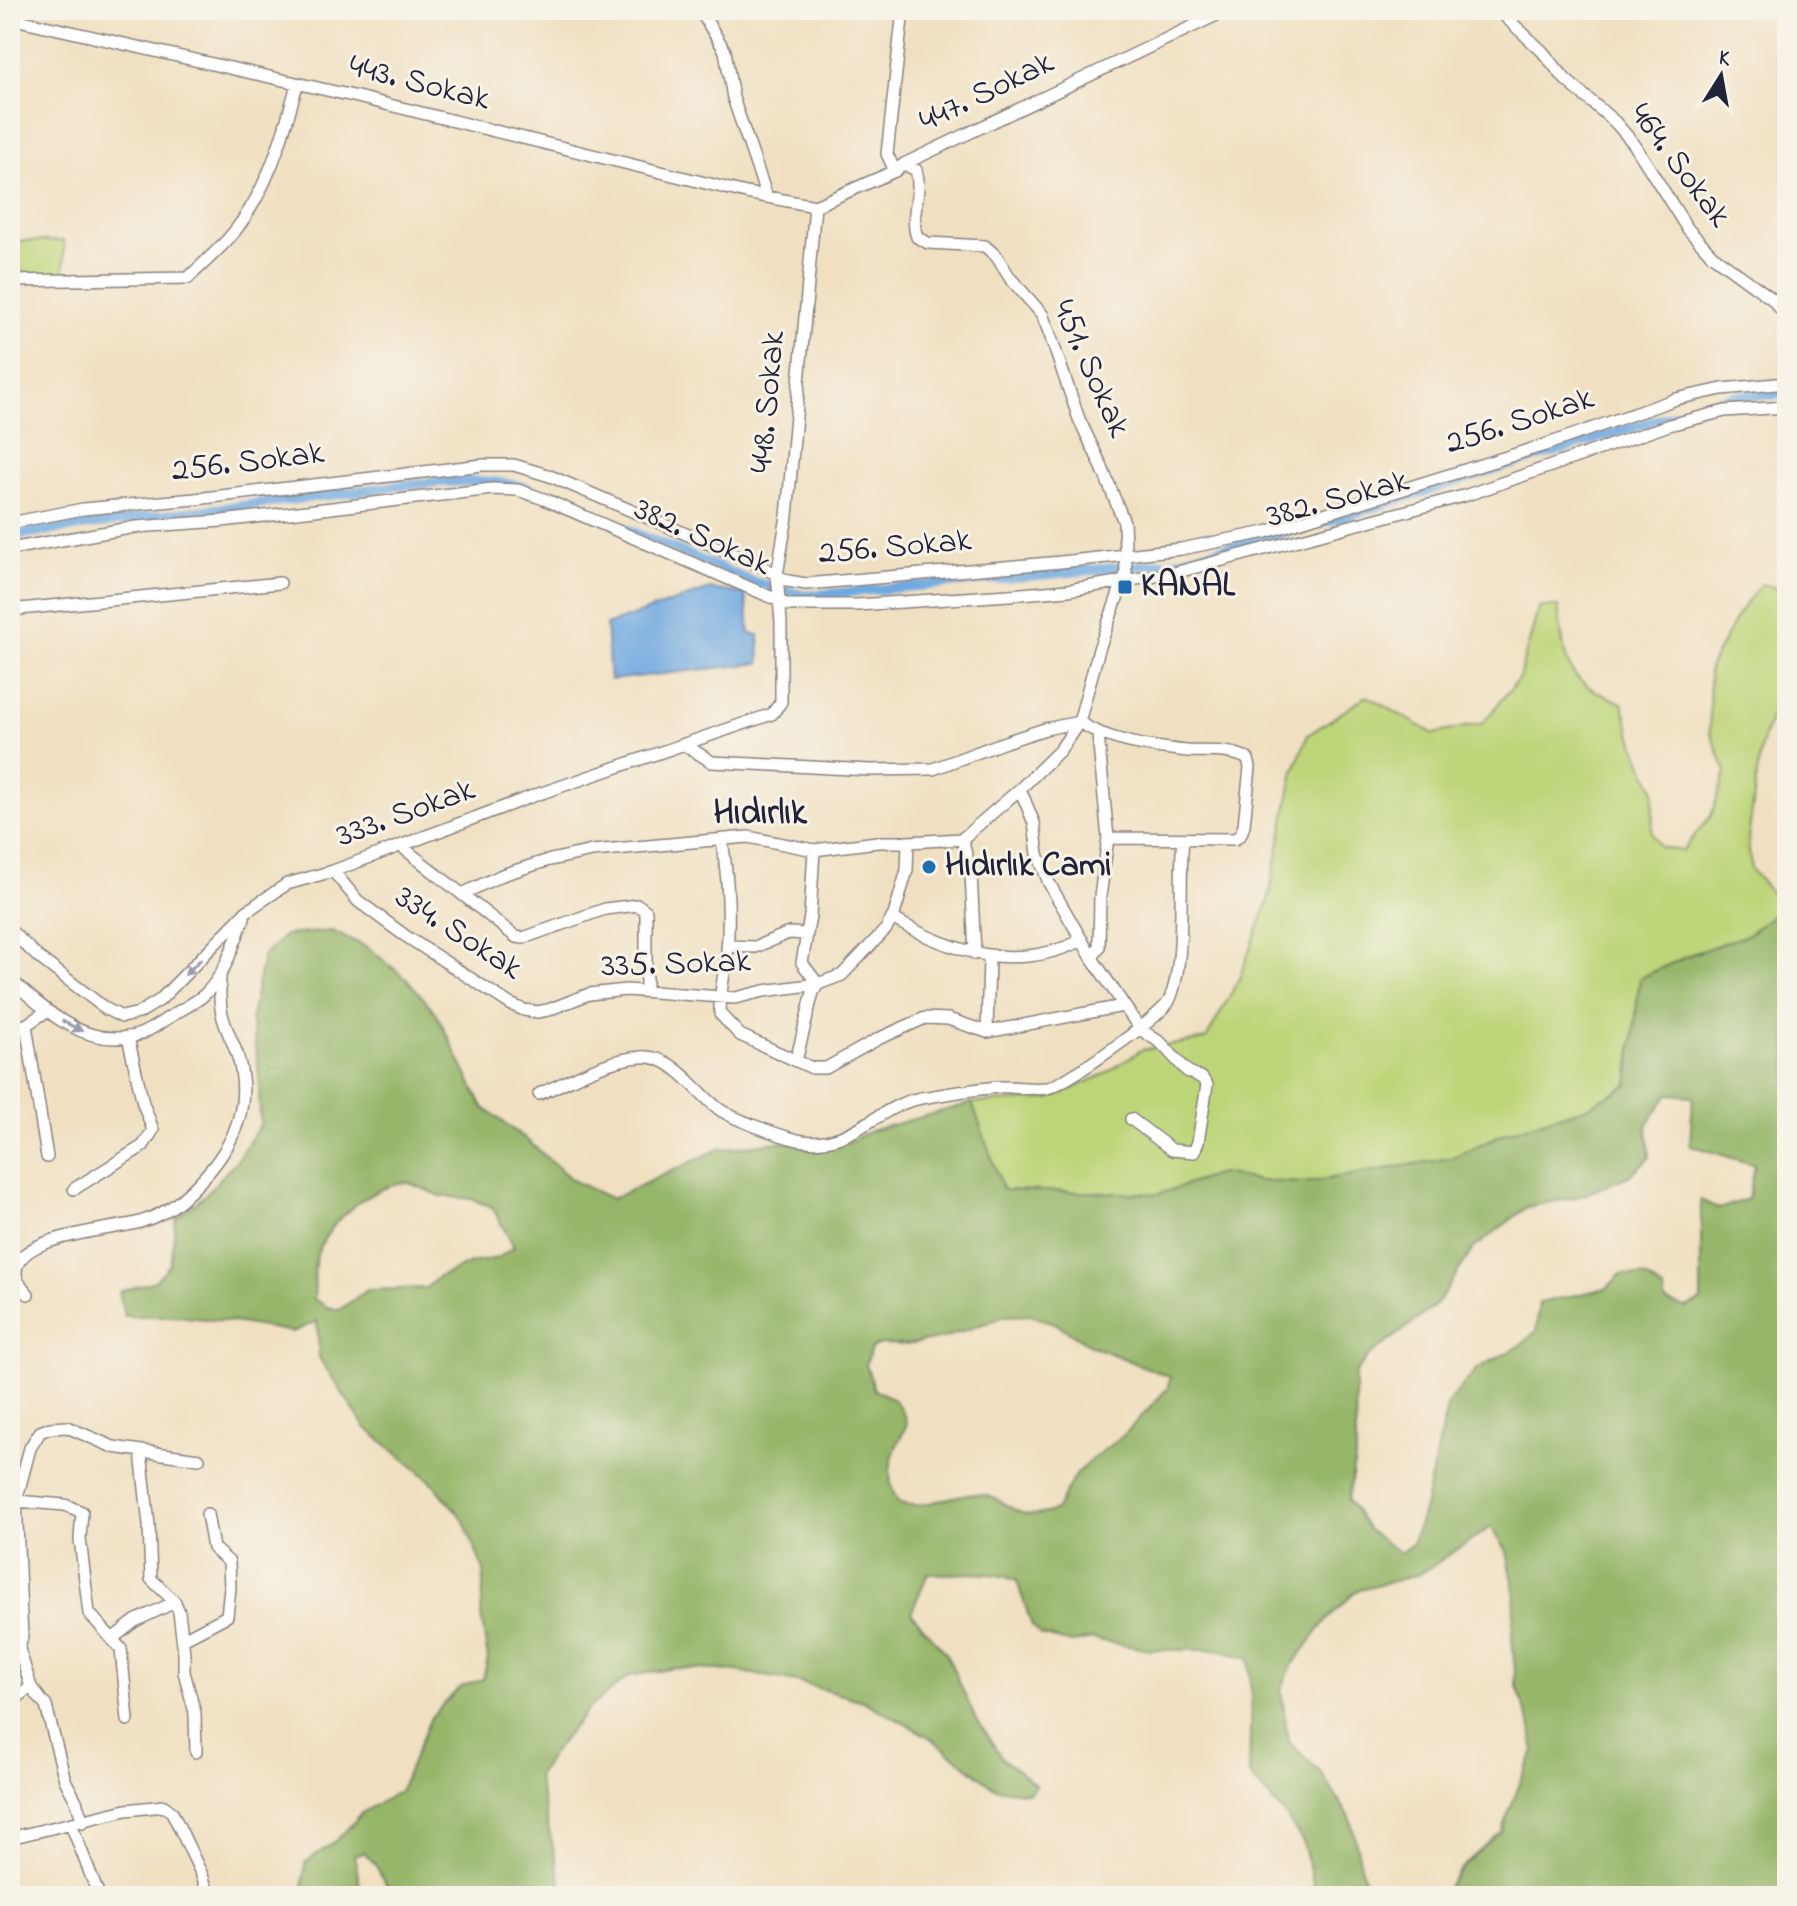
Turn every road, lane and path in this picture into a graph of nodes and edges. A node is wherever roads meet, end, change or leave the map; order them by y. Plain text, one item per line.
1 (700, 10) edge
2 (903, 10) edge
3 (1227, 10) edge
4 (1498, 10) edge
5 (10, 18) edge
6 (297, 84) junction
7 (900, 168) junction
8 (767, 197) junction
9 (815, 206) junction
10 (10, 281) edge
11 (1787, 316) edge
12 (1787, 383) edge
13 (1787, 407) edge
14 (10, 523) edge
15 (10, 549) edge
16 (1125, 567) junction
17 (778, 577) junction
18 (280, 583) dead end
19 (779, 600) junction
20 (10, 610) edge
21 (1079, 722) junction
22 (1098, 735) junction
23 (685, 745) junction
24 (1020, 789) junction
25 (1108, 838) junction
26 (962, 839) junction
27 (1183, 839) junction
28 (722, 840) junction
29 (908, 842) junction
30 (401, 846) junction
31 (814, 850) junction
32 (333, 871) junction
33 (462, 894) junction
34 (247, 911) junction
35 (892, 918) junction
36 (10, 930) edge
37 (805, 934) junction
38 (1082, 940) junction
39 (727, 946) junction
40 (975, 954) junction
41 (989, 958) junction
42 (1092, 958) junction
43 (220, 977) junction
44 (10, 979) edge
45 (818, 984) junction
46 (646, 991) junction
47 (719, 997) junction
48 (566, 1004) joint
49 (1123, 1006) junction
50 (47, 1011) junction
51 (26, 1025) junction
52 (10, 1026) edge
53 (1140, 1029) junction
54 (987, 1032) junction
55 (128, 1037) junction
56 (796, 1061) junction
57 (539, 1094) dead end
58 (1131, 1119) dead end
59 (47, 1157) dead end
60 (74, 1189) dead end
61 (28, 1294) dead end
62 (141, 1452) junction
63 (199, 1459) dead end
64 (16, 1501) junction
65 (207, 1514) dead end
66 (175, 1602) junction
67 (112, 1639) junction
68 (183, 1639) junction
69 (14, 1645) edge
70 (31, 1687) junction
71 (10, 1703) edge
72 (128, 1720) dead end
73 (196, 1752) dead end
74 (77, 1823) junction
75 (10, 1838) edge
76 (99, 1896) edge
77 (209, 1896) edge

1 - 8 street
2 - 7 street
3 - 7 street, 447. Sokak
4 - 11 street, 464. Sokak
5 - 6 street, 443. Sokak
6 - 8 street, 443. Sokak
6 - 10 street
7 - 9 street, 447. Sokak
7 - 16 street, 451. Sokak
8 - 9 street, 443. Sokak
9 - 17 street, 448. Sokak
12 - 16 street, 256. Sokak
13 - 16 street, 382. Sokak
14 - 17 street, 256. Sokak
15 - 19 street, 382. Sokak
16 - 17 street, 256. Sokak
16 - 19 street, 382. Sokak
16 - 21 street
17 - 19 street, 448. Sokak
18 - 20 street
19 - 23 street, 333. Sokak
21 - 22 street
21 - 23 street
21 - 24 street
22 - 25 street
22 - 27 street
23 - 30 street, 333. Sokak
24 - 26 street
24 - 38 street
25 - 27 street
25 - 42 street
26 - 29 street
26 - 40 street
27 - 53 street
28 - 31 street
28 - 33 street
28 - 39 street
29 - 31 street
29 - 35 street, 335. Sokak
30 - 32 street, 333. Sokak
30 - 33 street
31 - 37 street
32 - 34 street, 333. Sokak
32 - 48 street, 334. Sokak
33 - 46 street
34 -> 36 street, 333. Sokak
34 - 43 street
35 - 40 street
35 - 45 street, 335. Sokak
37 - 39 street
37 - 45 street
38 - 41 street
38 - 42 street
39 - 47 street
40 - 41 street
41 - 54 street
42 - 49 street
43 - 55 street
43 - 61 street
44 - 50 street
45 - 47 street, 335. Sokak
45 - 56 street
46 - 47 street, 335. Sokak
46 - 48 street, 335. Sokak
47 - 56 street
49 - 53 street
49 - 54 street
50 - 51 street
50 -> 55 street
51 - 52 street
51 - 59 street
53 - 57 street
53 - 58 street
54 - 56 street
55 - 60 street
62 - 63 street
62 - 64 street
62 - 66 street
64 - 67 street
64 - 69 street
65 - 68 street
66 - 67 street
66 - 68 street
67 - 72 street
68 - 73 street
69 - 70 street
70 - 71 street
70 - 74 street
74 - 75 street
74 - 76 street
74 - 77 street

